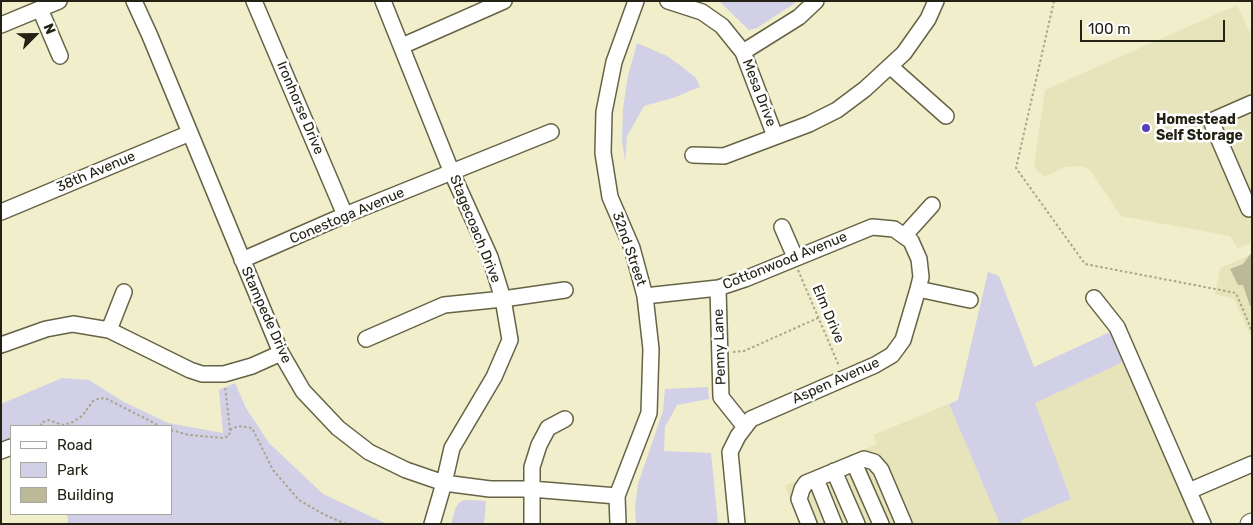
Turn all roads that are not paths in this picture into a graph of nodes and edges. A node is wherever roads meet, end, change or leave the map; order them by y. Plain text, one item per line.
1 (59, 1) edge
2 (134, 1) edge
3 (254, 1) edge
4 (383, 1) edge
5 (504, 1) edge
6 (636, 1) edge
7 (668, 1) edge
8 (816, 1) edge
9 (936, 1) edge
10 (40, 9) junction
11 (1, 25) edge
12 (402, 46) junction
13 (743, 52) junction
14 (60, 56) dead end
15 (891, 67) junction
16 (1252, 103) edge
17 (946, 116) dead end
18 (190, 132) junction
19 (551, 132) dead end
20 (776, 136) junction
21 (693, 155) dead end
22 (452, 172) junction
23 (932, 205) dead end
24 (1252, 208) edge
25 (1, 212) edge
26 (345, 215) junction
27 (782, 227) dead end
28 (899, 232) junction
29 (794, 258) junction
30 (242, 260) junction
31 (718, 288) junction
32 (918, 288) junction
33 (565, 290) dead end
34 (124, 292) dead end
35 (645, 296) junction
36 (1094, 298) dead end
37 (503, 299) junction
38 (970, 300) dead end
39 (109, 330) junction
40 (366, 340) dead end
41 (1, 345) edge
42 (281, 352) junction
43 (565, 419) dead end
44 (745, 427) junction
45 (854, 463) junction
46 (1252, 464) edge
47 (834, 471) junction
48 (816, 479) junction
49 (444, 484) junction
50 (531, 489) junction
51 (1189, 491) junction
52 (617, 496) junction
53 (432, 524) edge
54 (532, 524) edge
55 (618, 524) edge
56 (737, 524) edge
57 (809, 524) edge
58 (834, 524) edge
59 (857, 524) edge
60 (881, 524) edge
61 (904, 524) edge
62 (1203, 524) edge

1 - 10 street
2 - 18 street, Stampede Drive
3 - 26 street, Ironhorse Drive
4 - 12 street, Stagecoach Drive
5 - 12 street
6 - 35 street, 32nd Street
7 - 13 street, Mesa Drive
8 - 13 street
9 - 15 street
10 - 11 street
10 - 14 street
12 - 22 street, Stagecoach Drive
13 - 20 street, Mesa Drive
15 - 17 street
15 - 20 street
16 - 24 street
18 - 25 street, 38th Avenue
18 - 30 street, Stampede Drive
19 - 22 street, Conestoga Avenue
20 - 21 street
22 - 26 street, Conestoga Avenue
22 - 37 street, Stagecoach Drive
23 - 28 street
26 - 30 street, Conestoga Avenue
27 - 29 street
28 - 29 street, Cottonwood Avenue
28 - 32 street, Aspen Avenue
29 - 31 street, Cottonwood Avenue
30 - 42 street, Stampede Drive
31 - 35 street, Cottonwood Avenue
31 - 44 street, Penny Lane
32 - 38 street
32 - 44 street, Aspen Avenue
33 - 37 street
34 - 39 street
35 - 52 street, 32nd Street
36 - 51 street
37 - 40 street
37 - 49 street, Stagecoach Drive
39 - 41 street
39 - 42 street
42 - 49 street, Stampede Drive
43 - 50 street
44 - 56 street, Aspen Avenue
45 - 47 street
45 - 60 street
45 - 61 street
46 - 51 street
47 - 48 street
47 - 59 street
48 - 57 street
48 - 58 street
49 - 50 street, Stampede Drive
49 - 53 street, Stagecoach Drive
50 - 52 street, Stampede Drive
50 - 54 street
51 - 62 street
52 - 55 street

